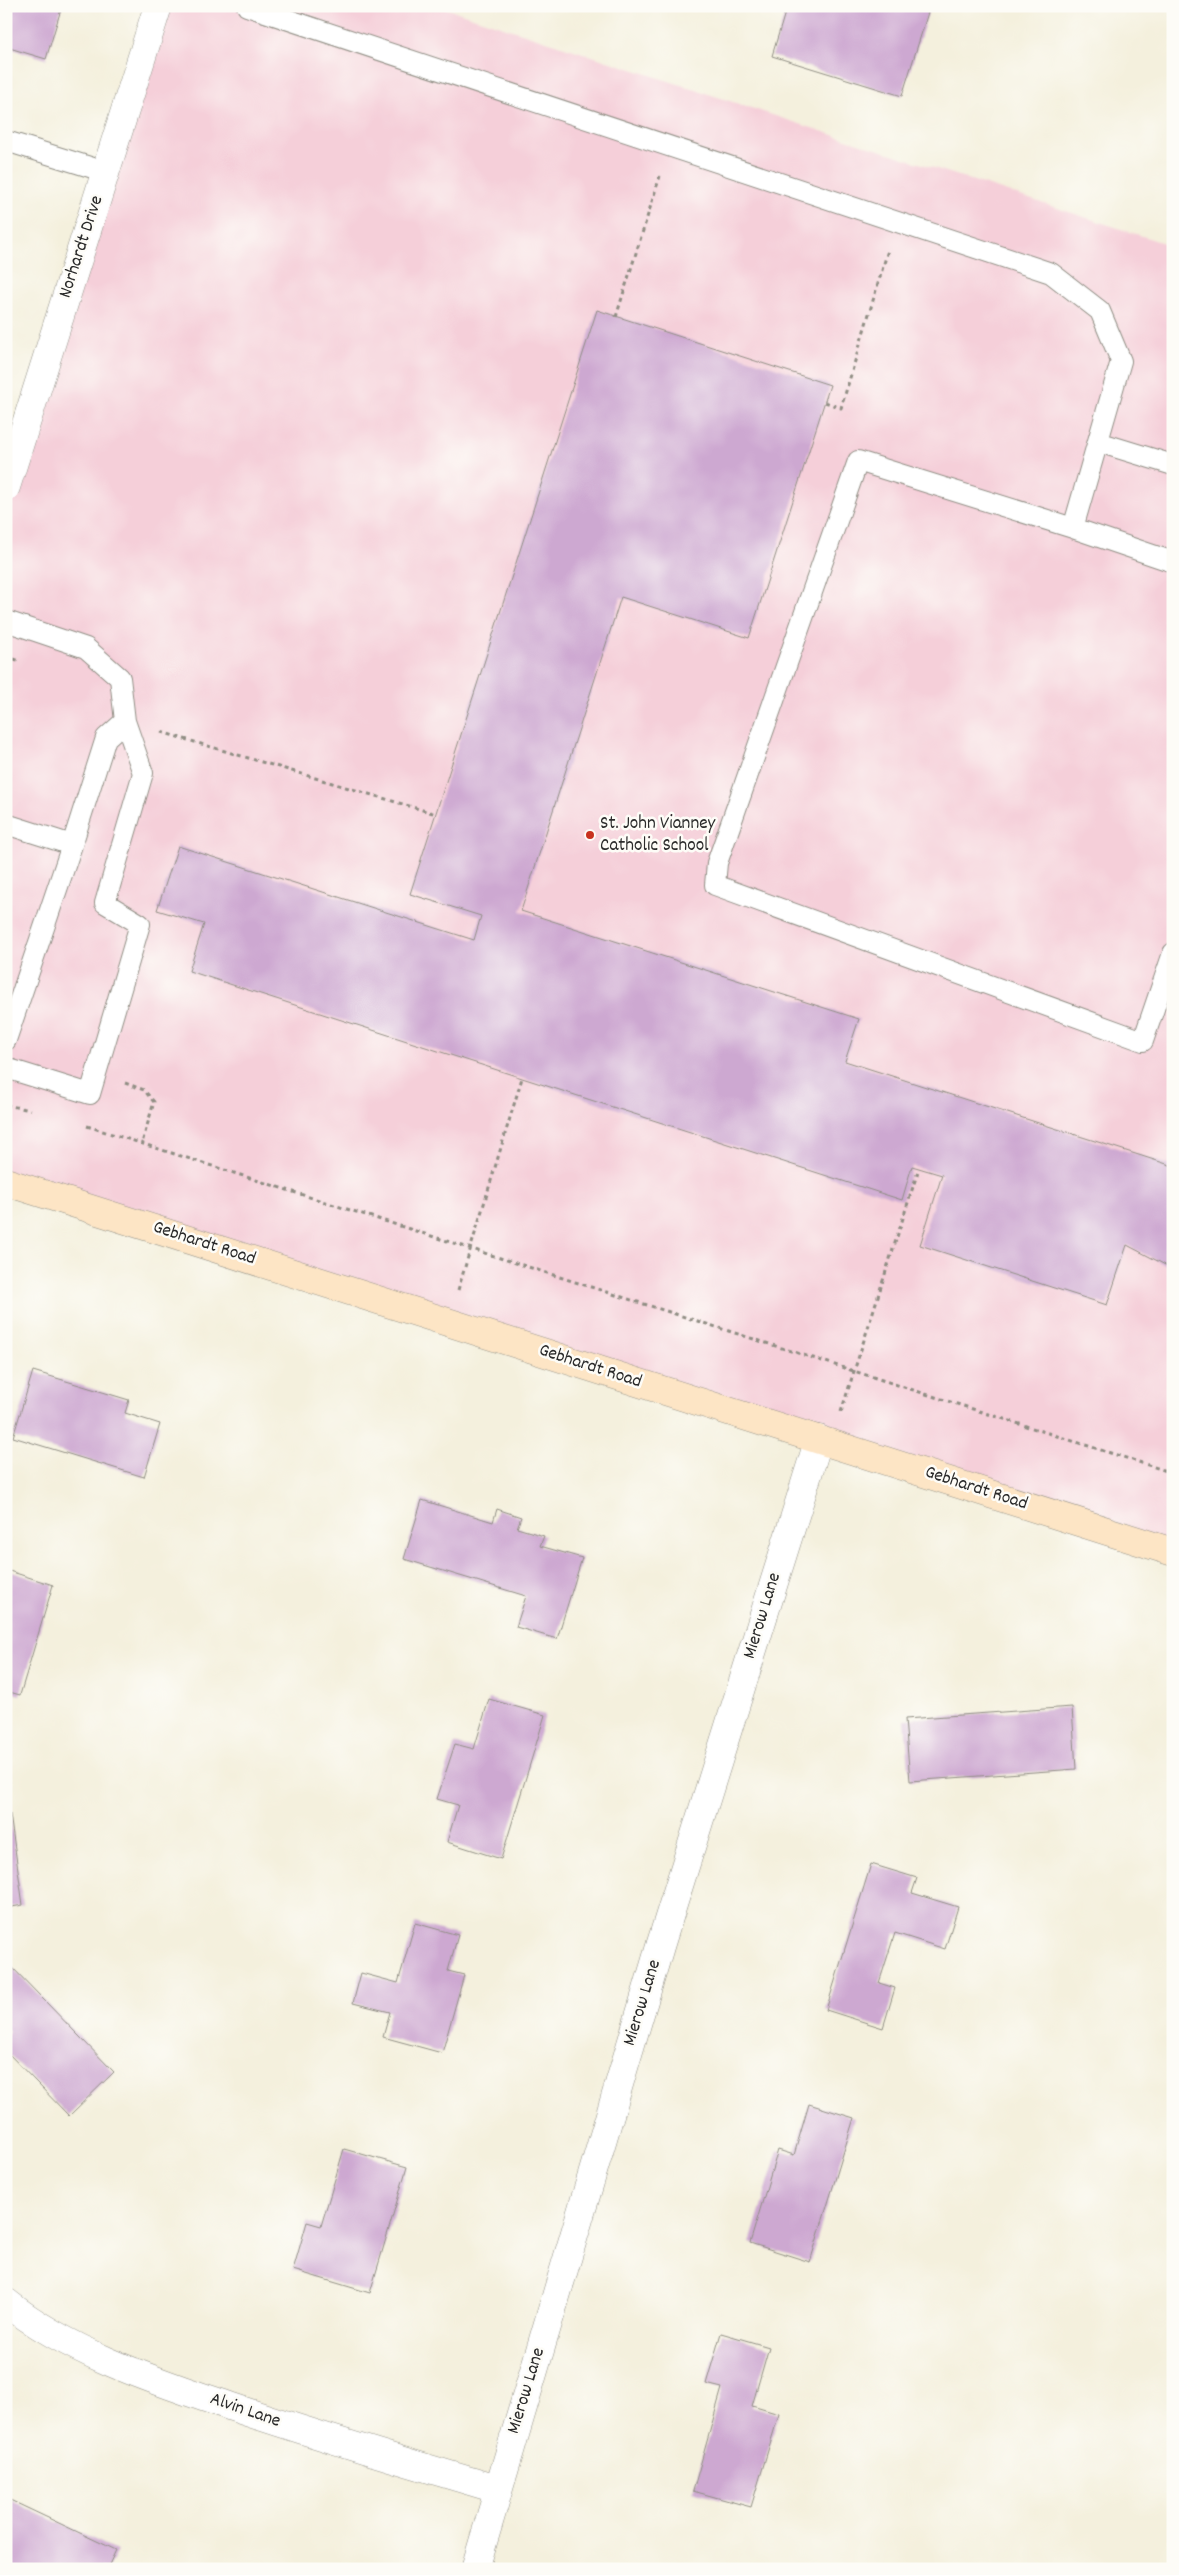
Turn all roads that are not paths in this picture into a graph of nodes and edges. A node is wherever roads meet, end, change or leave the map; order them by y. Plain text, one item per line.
1 (158, 6) edge
2 (247, 6) edge
3 (6, 141) edge
4 (106, 172) junction
5 (1098, 442) junction
6 (1173, 464) edge
7 (6, 487) edge
8 (1073, 528) junction
9 (1173, 562) edge
10 (15, 624) edge
11 (125, 721) junction
12 (6, 824) edge
13 (72, 845) junction
14 (1173, 953) edge
15 (6, 1040) edge
16 (6, 1068) edge
17 (6, 1182) edge
18 (825, 1441) junction
19 (1173, 1552) edge
20 (6, 2302) edge
21 (498, 2489) junction
22 (475, 2569) edge

1 - 4 street, Norhardt Drive
2 - 5 lane
3 - 4 lane
4 - 7 street, Norhardt Drive
5 - 6 lane
5 - 8 lane
8 - 9 lane
8 - 14 lane
10 - 11 lane
11 - 13 lane
11 - 16 lane
12 - 13 lane
13 - 15 lane
17 - 18 street, Gebhardt Road
18 - 19 street, Gebhardt Road
18 - 21 street, Mierow Lane
20 - 21 street, Alvin Lane
21 - 22 street, Mierow Lane

